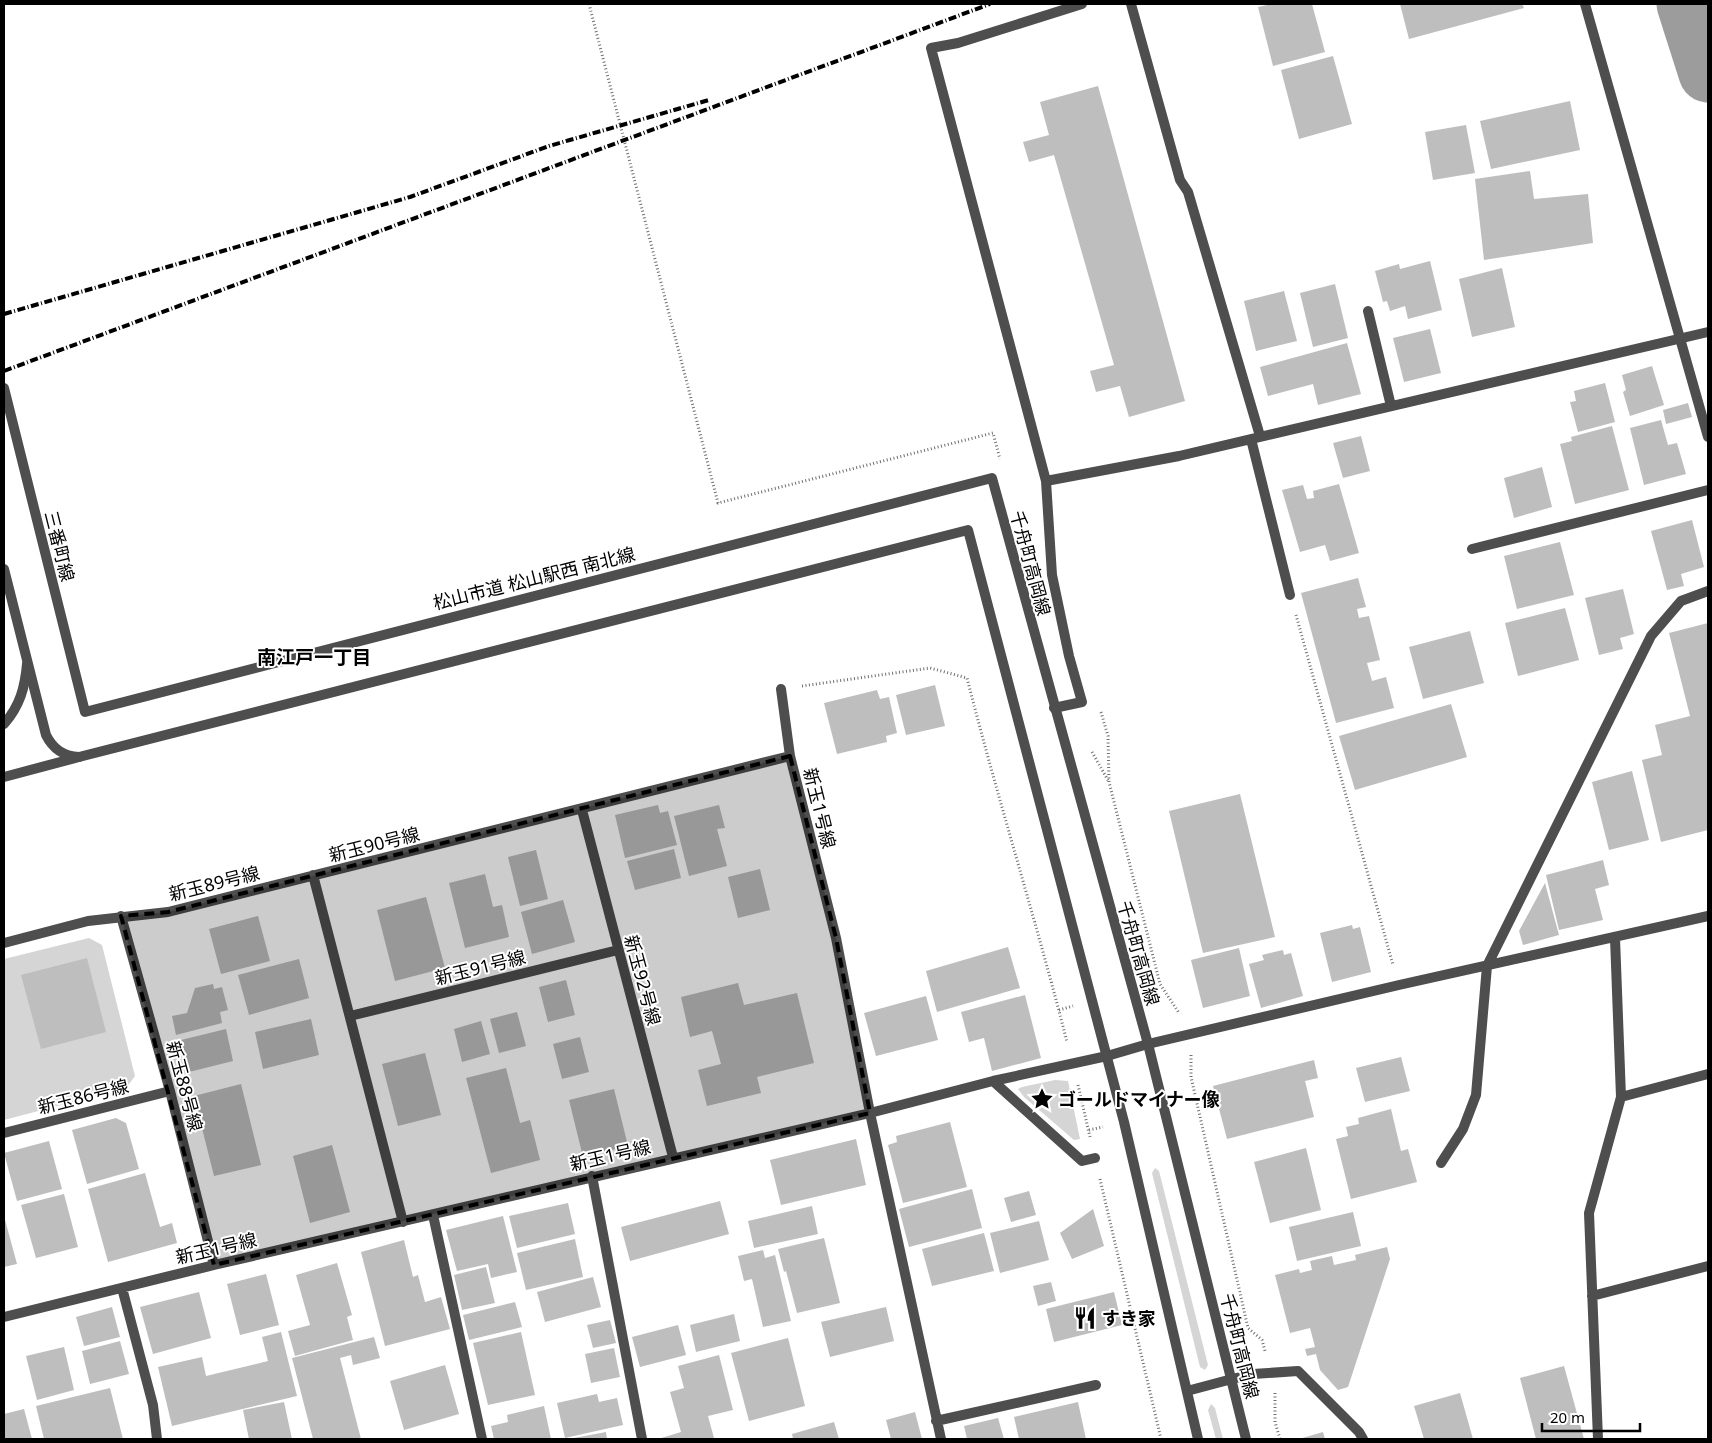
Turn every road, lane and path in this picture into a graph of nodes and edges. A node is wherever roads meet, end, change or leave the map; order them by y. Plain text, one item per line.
1 (589, 4) edge
2 (1082, 4) edge
3 (1131, 4) edge
4 (1585, 4) edge
5 (1368, 311) dead end
6 (1708, 332) edge
7 (1679, 339) junction
8 (4, 388) edge
9 (1391, 406) junction
10 (1708, 437) edge
11 (1255, 438) junction
12 (1000, 460) dead end
13 (992, 478) joint
14 (1046, 481) junction
15 (1708, 490) edge
16 (1472, 549) dead end
17 (4, 569) edge
18 (1708, 591) edge
19 (1290, 595) joint
20 (27, 662) junction
21 (967, 678) dead end
22 (781, 689) joint
23 (1054, 708) junction
24 (1100, 708) dead end
25 (85, 712) joint
26 (4, 724) edge
27 (1090, 748) dead end
28 (790, 756) junction
29 (80, 757) junction
30 (4, 777) edge
31 (1109, 782) junction
32 (582, 810) junction
33 (313, 875) junction
34 (121, 916) junction
35 (1708, 916) edge
36 (1614, 938) junction
37 (4, 943) edge
38 (618, 950) junction
39 (1487, 966) junction
40 (1399, 985) junction
41 (350, 1016) junction
42 (1186, 1035) junction
43 (1148, 1044) junction
44 (1107, 1056) junction
45 (1708, 1074) edge
46 (993, 1081) junction
47 (170, 1091) junction
48 (1621, 1097) junction
49 (870, 1113) junction
50 (4, 1133) edge
51 (673, 1157) junction
52 (1095, 1158) dead end
53 (1441, 1163) dead end
54 (592, 1176) junction
55 (432, 1215) junction
56 (404, 1222) junction
57 (214, 1265) junction
58 (1708, 1266) edge
59 (122, 1288) junction
60 (1592, 1296) junction
61 (4, 1317) edge
62 (1270, 1373) junction
63 (1232, 1379) junction
64 (1096, 1386) dead end
65 (1187, 1391) junction
66 (936, 1421) junction
67 (157, 1439) edge
68 (482, 1439) edge
69 (642, 1439) edge
70 (941, 1439) edge
71 (1198, 1439) edge
72 (1246, 1439) edge
73 (1280, 1439) edge
74 (1363, 1439) edge
75 (1598, 1439) edge

1 - 12 path
2 - 14 street
3 - 11 street
4 - 7 street
5 - 9 street
6 - 7 street
7 - 9 street
7 - 10 street
8 - 25 street, 三番町線
9 - 11 street
11 - 14 street
11 - 19 street
13 - 23 street, 千舟町高岡線
13 - 25 street, 松山市道 松山駅西 南北線
14 - 23 street
15 - 16 street
17 - 20 street
18 - 39 street
19 - 40 path
20 - 26 street
20 - 29 street
21 - 22 path
22 - 28 street, 新玉1号線
23 - 43 street, 千舟町高岡線
24 - 31 path
27 - 31 path
28 - 32 street, 新玉90号線
28 - 49 street, 新玉1号線
29 - 30 street
29 - 44 street
31 - 42 path
32 - 33 street, 新玉90号線
32 - 38 street, 新玉92号線
33 - 34 street, 新玉89号線
33 - 41 street, 新玉90号線
34 - 37 street, 新玉89号線
34 - 47 street, 新玉88号線
35 - 36 street
36 - 39 street
36 - 48 street
38 - 41 street, 新玉91号線
38 - 51 street, 新玉92号線
39 - 40 street
39 - 53 street
40 - 42 street
41 - 56 street, 新玉90号線
42 - 43 street
42 - 62 path
43 - 44 street
43 - 63 street, 千舟町高岡線
44 - 46 street
44 - 65 street
45 - 48 street
46 - 49 street
46 - 52 street
47 - 50 street, 新玉86号線
47 - 57 street, 新玉88号線
48 - 60 street
49 - 51 street, 新玉1号線
49 - 66 street
51 - 54 street, 新玉1号線
54 - 55 street, 新玉1号線
54 - 69 street
55 - 56 street, 新玉1号線
55 - 68 street
56 - 57 street, 新玉1号線
57 - 59 street, 新玉1号線
58 - 60 street
59 - 61 street, 新玉1号線
59 - 67 street
60 - 75 street
62 - 63 street
62 - 73 path
62 - 74 street
63 - 65 street
63 - 72 street, 千舟町高岡線
64 - 66 street
65 - 71 street
66 - 70 street

